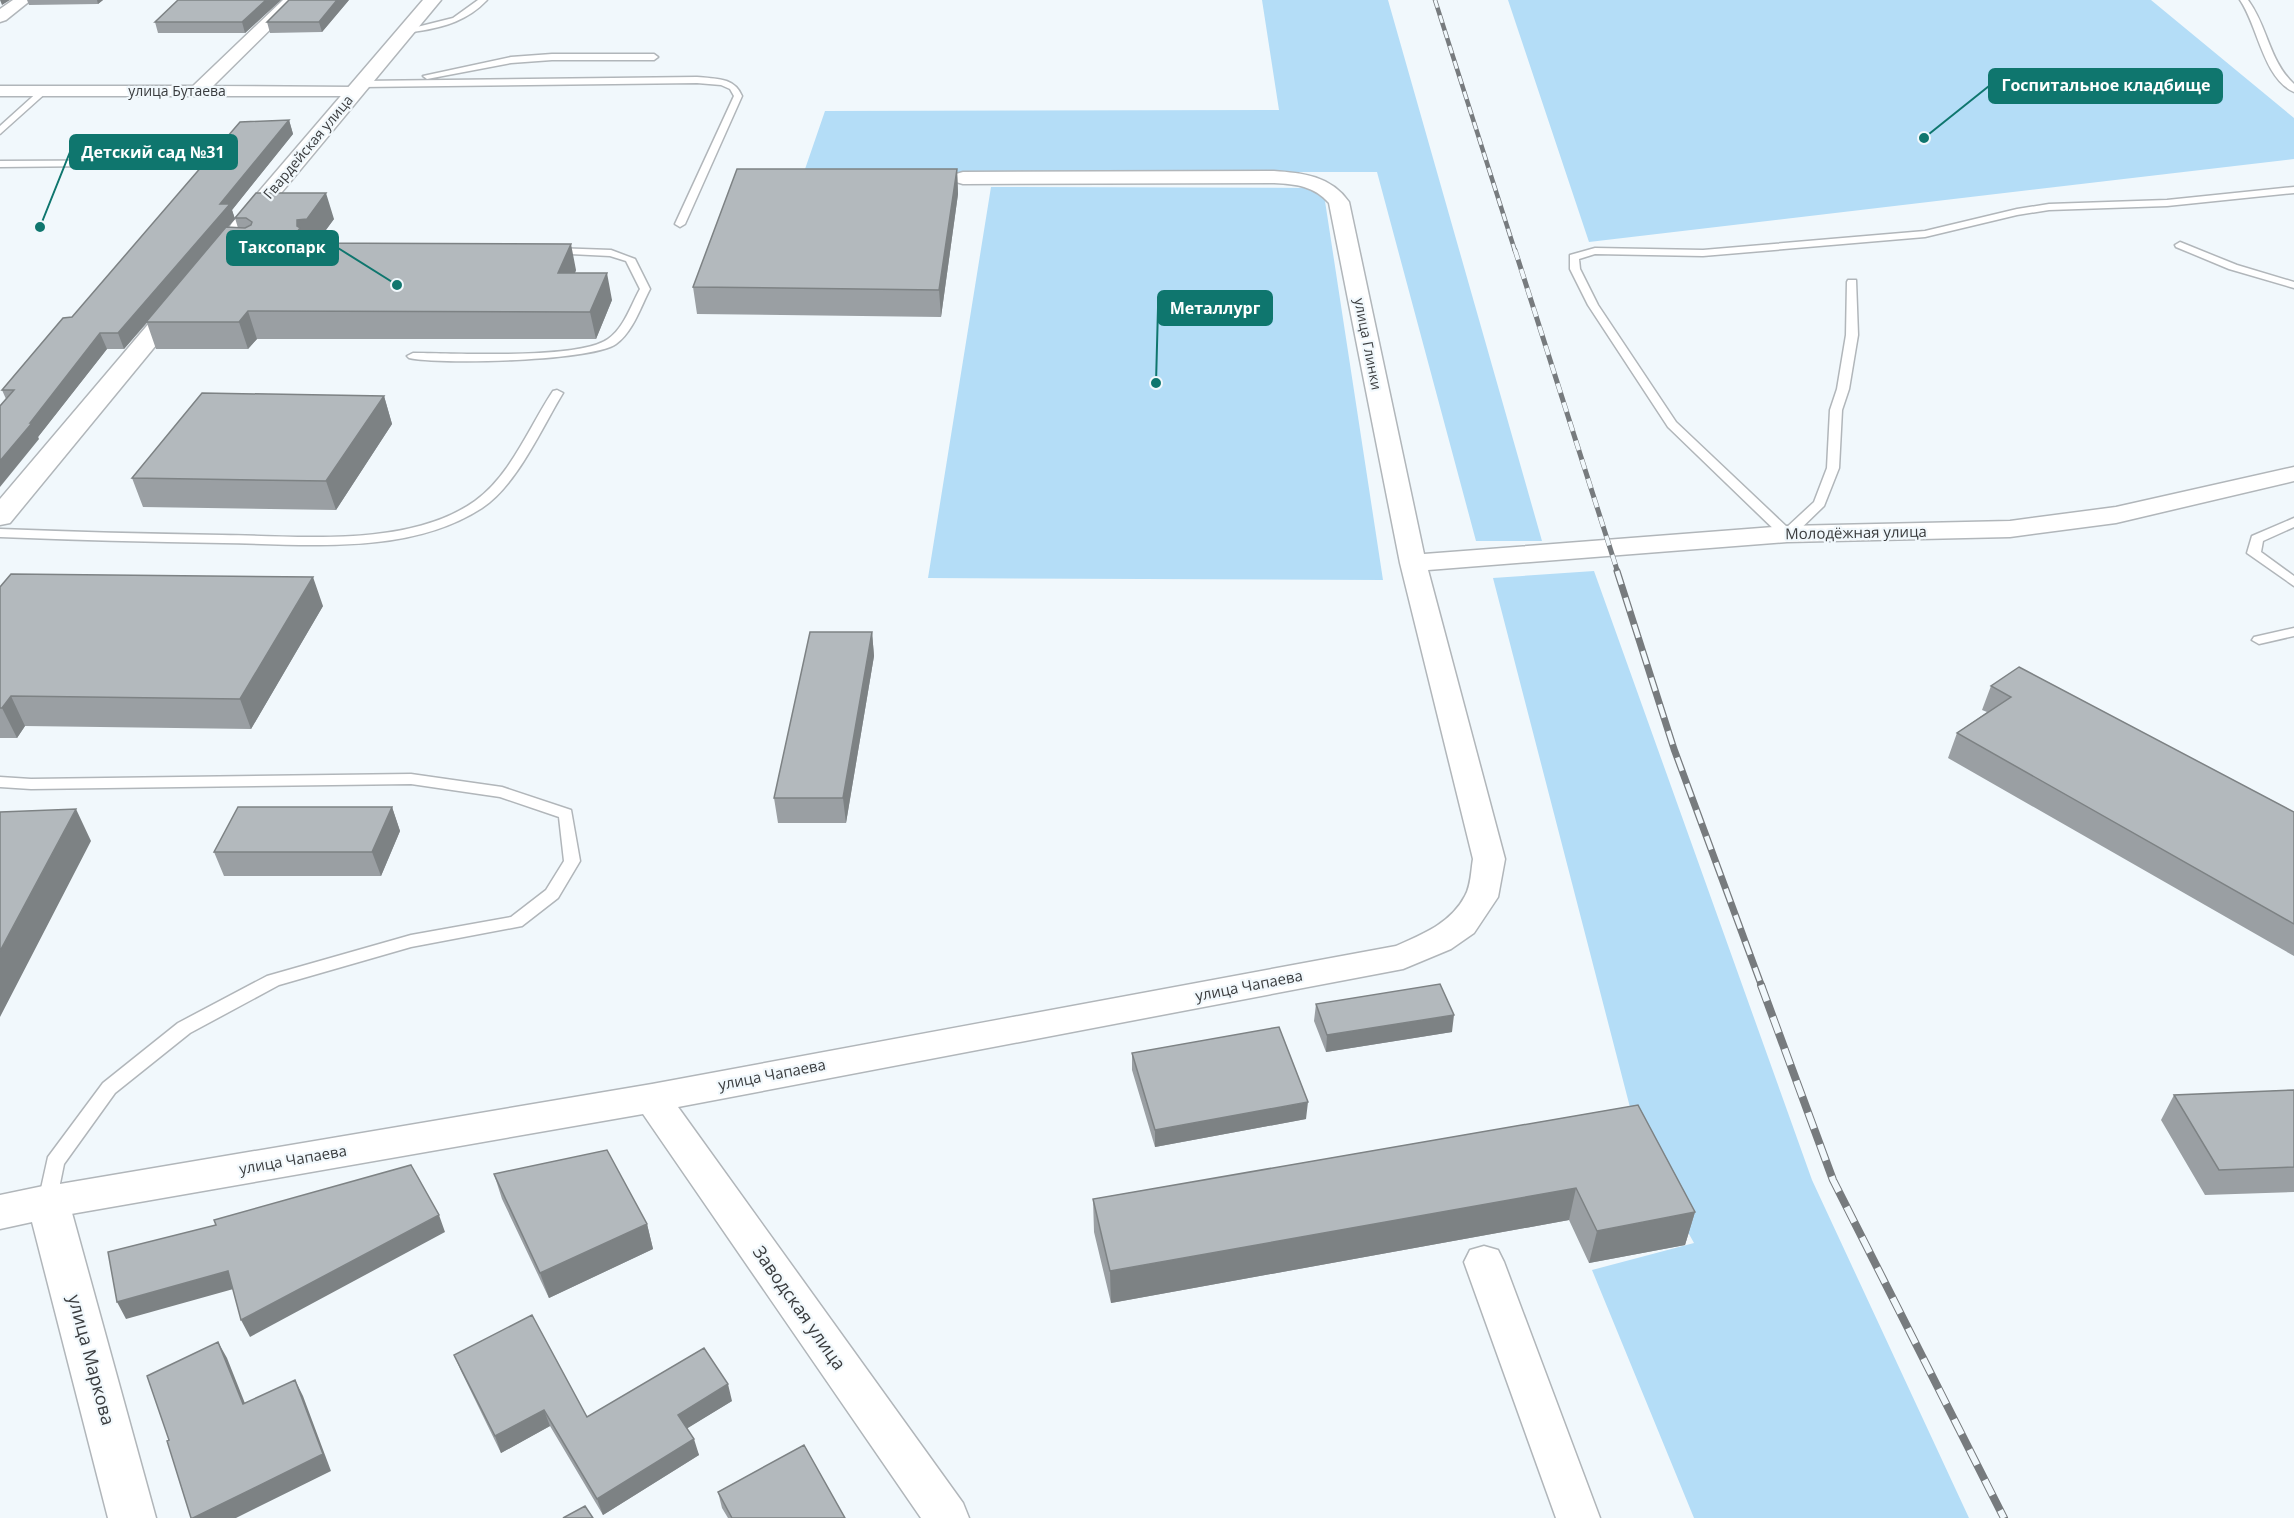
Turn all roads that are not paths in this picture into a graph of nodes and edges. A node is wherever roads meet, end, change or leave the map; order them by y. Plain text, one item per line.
1 (23, 0) edge
2 (291, 0) edge
3 (432, 0) edge
4 (483, 0) edge
5 (2244, 0) edge
6 (0, 17) edge
7 (405, 31) junction
8 (654, 57) dead end
9 (386, 84) junction
10 (357, 88) junction
11 (2294, 89) edge
12 (0, 91) edge
13 (44, 91) junction
14 (198, 92) junction
15 (0, 131) edge
16 (193, 162) dead end
17 (0, 164) edge
18 (963, 178) dead end
19 (2294, 190) edge
20 (680, 224) dead end
21 (2180, 245) dead end
22 (224, 249) edge
23 (546, 251) edge
24 (1852, 282) dead end
25 (194, 285) edge
26 (2294, 285) edge
27 (413, 356) dead end
28 (557, 393) dead end
29 (2294, 474) edge
30 (0, 517) edge
31 (2294, 522) edge
32 (0, 533) edge
33 (1786, 534) junction
34 (1413, 563) junction
35 (2294, 582) edge
36 (2294, 632) edge
37 (2259, 640) dead end
38 (0, 782) edge
39 (1489, 858) joint
40 (652, 1098) junction
41 (48, 1202) junction
42 (0, 1212) edge
43 (1484, 1262) dead end
44 (132, 1518) edge
45 (947, 1518) edge
46 (1578, 1518) edge

1 - 6 street
2 - 14 street
3 - 7 street, Гвардейская улица
4 - 7 lane
5 - 11 lane
7 - 10 street, Гвардейская улица
8 - 9 lane
9 - 10 lane
9 - 20 lane
10 - 14 street, улица Бутаева
10 - 22 street, Гвардейская улица
12 - 13 street, улица Бутаева
13 - 14 street, улица Бутаева
13 - 15 lane
16 - 17 lane
18 - 34 street, улица Глинки
19 - 33 lane
21 - 26 lane
23 - 27 lane
24 - 33 lane
25 - 30 street
28 - 32 lane
29 - 33 street, Молодёжная улица
31 - 35 lane
33 - 34 street, Молодёжная улица
34 - 39 street, улица Глинки
36 - 37 lane
38 - 41 lane
39 - 40 street, улица Чапаева
40 - 41 street, улица Чапаева
40 - 45 street, Заводская улица
41 - 42 street, улица Чапаева
41 - 44 street, улица Маркова
43 - 46 street

